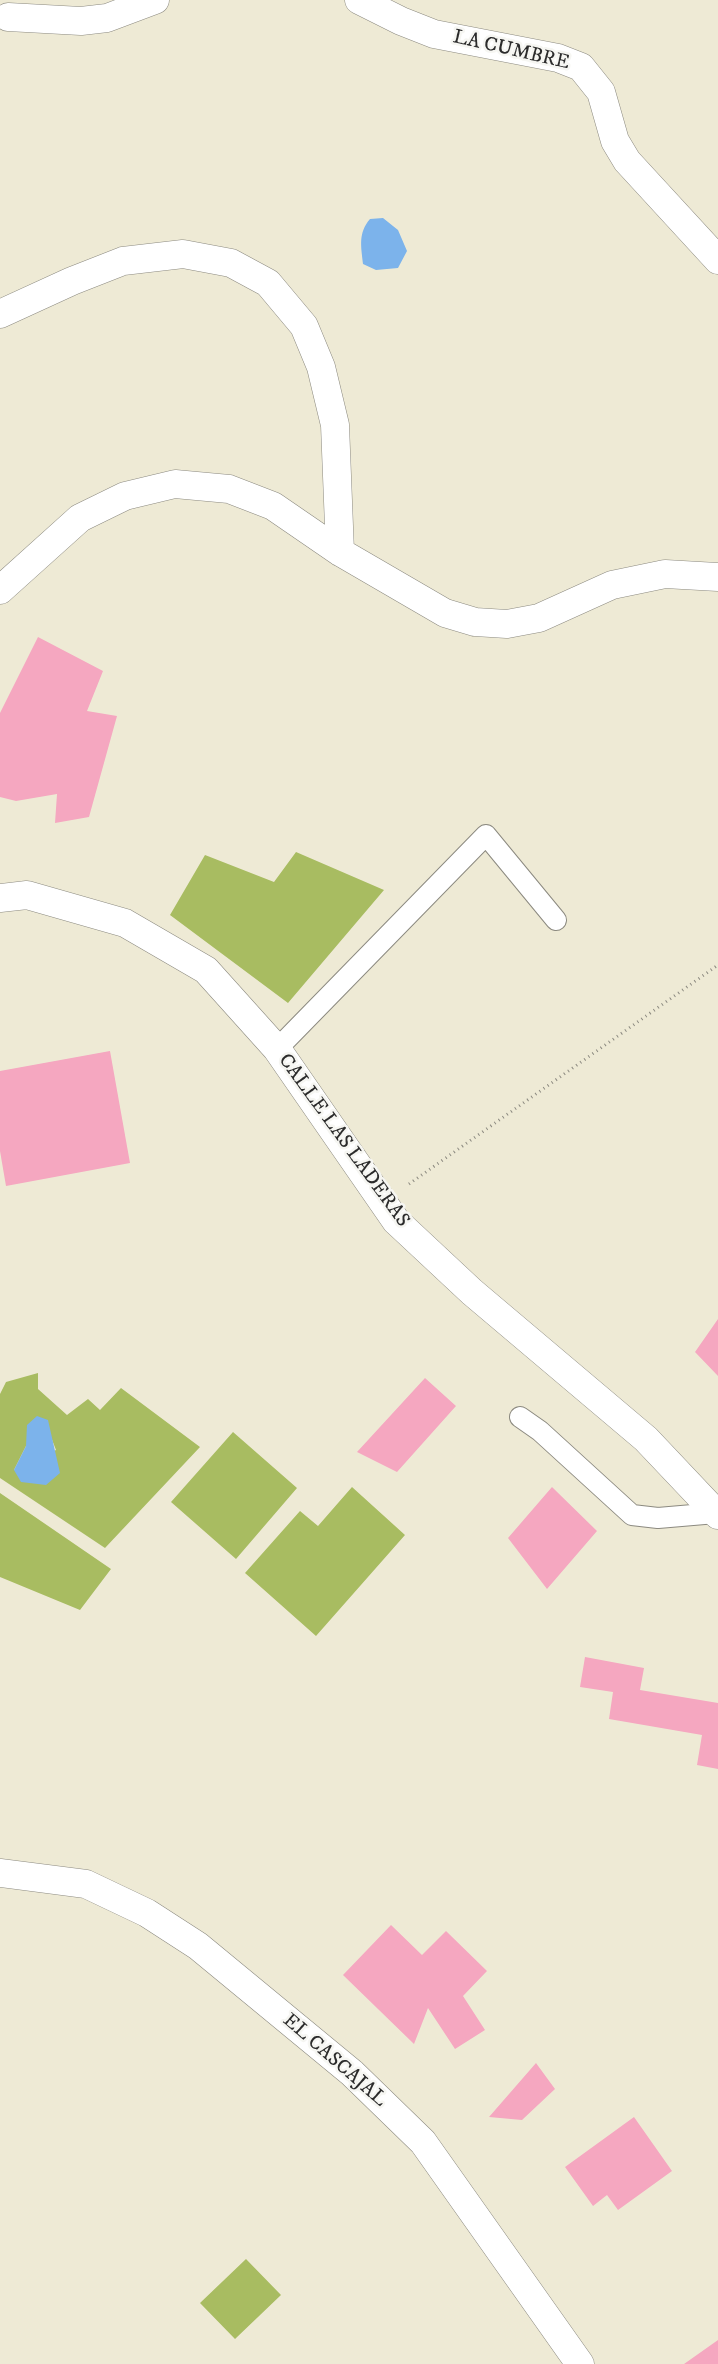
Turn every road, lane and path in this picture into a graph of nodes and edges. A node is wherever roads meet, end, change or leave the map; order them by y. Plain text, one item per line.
1 (156, 0) edge
2 (359, 0) edge
3 (8, 17) dead end
4 (718, 260) edge
5 (0, 314) edge
6 (340, 552) junction
7 (718, 577) edge
8 (0, 590) edge
9 (0, 898) edge
10 (556, 920) dead end
11 (718, 965) edge
12 (277, 1049) junction
13 (383, 1203) junction
14 (520, 1417) dead end
15 (717, 1514) edge
16 (0, 1873) edge
17 (580, 2364) edge

1 - 3 street
2 - 4 street, LA CUMBRE
5 - 6 street
6 - 7 street
6 - 8 street
9 - 12 street, CALLE LAS LADERAS
10 - 12 lane
11 - 13 path
12 - 13 street, CALLE LAS LADERAS
13 - 15 street, CALLE LAS LADERAS
14 - 15 lane
16 - 17 street, EL CASCAJAL

